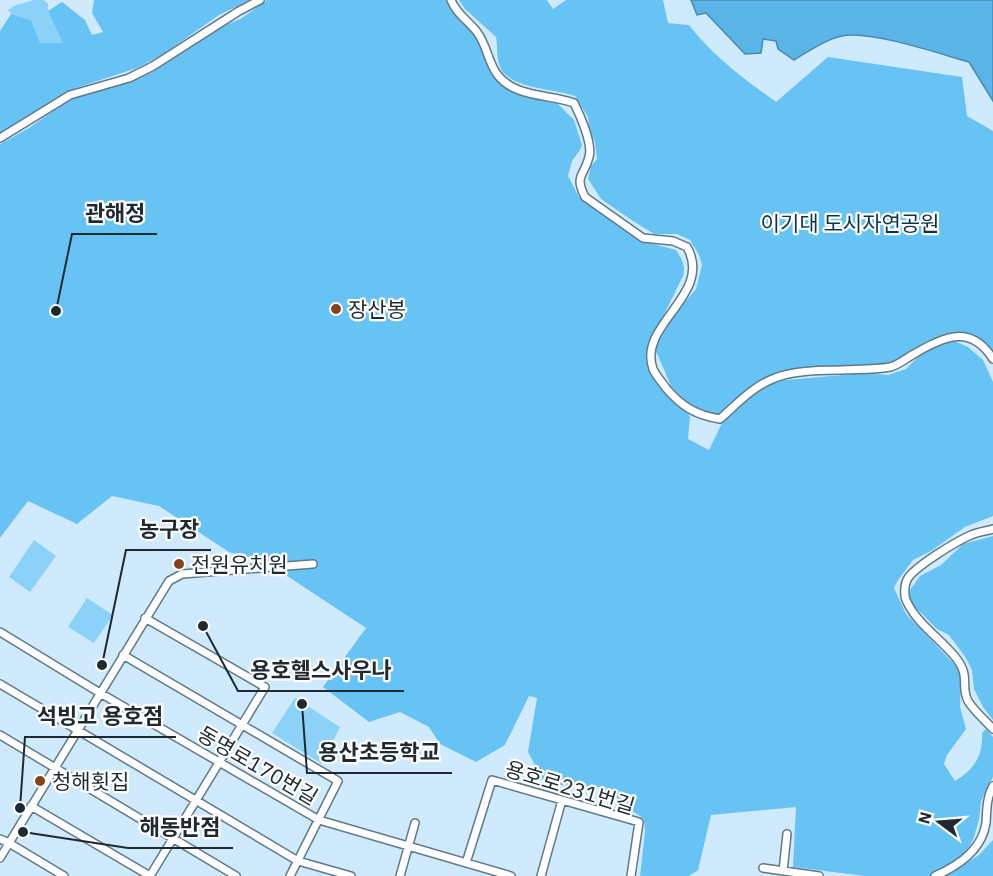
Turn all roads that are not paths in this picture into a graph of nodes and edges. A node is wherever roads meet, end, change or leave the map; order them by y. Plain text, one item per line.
1 (260, 0) edge
2 (452, 0) edge
3 (0, 138) edge
4 (993, 359) edge
5 (993, 529) edge
6 (313, 564) dead end
7 (145, 618) junction
8 (0, 632) edge
9 (123, 655) junction
10 (0, 684) edge
11 (100, 693) junction
12 (242, 725) junction
13 (993, 729) edge
14 (78, 730) junction
15 (0, 735) edge
16 (219, 762) junction
17 (55, 768) junction
18 (993, 786) edge
19 (196, 800) junction
20 (562, 800) junction
21 (32, 806) junction
22 (319, 819) junction
23 (415, 823) dead end
24 (989, 827) edge
25 (787, 834) dead end
26 (0, 839) edge
27 (172, 839) junction
28 (9, 843) junction
29 (408, 846) junction
30 (0, 858) edge
31 (298, 861) junction
32 (466, 863) junction
33 (763, 868) dead end
34 (783, 871) junction
35 (64, 876) edge
36 (150, 876) edge
37 (236, 876) edge
38 (290, 876) edge
39 (351, 876) edge
40 (400, 876) edge
41 (511, 876) edge
42 (541, 876) edge
43 (631, 876) edge
44 (819, 876) edge
45 (935, 876) edge

1 - 3 street
2 - 4 street
5 - 13 street
6 - 7 street
7 - 9 street
7 - 12 street
8 - 11 street, 동명로170번길
9 - 11 street
9 - 12 street
10 - 14 street
11 - 14 street
11 - 16 street, 동명로170번길
12 - 16 street
12 - 22 street
14 - 17 street
14 - 19 street
15 - 17 street
16 - 19 street
16 - 22 street, 동명로170번길
17 - 21 street
17 - 27 street
18 - 24 street
19 - 27 street
19 - 31 street
20 - 32 street, 용호로231번길
20 - 42 street
20 - 43 street, 용호로231번길
21 - 28 street
21 - 36 street
22 - 29 street, 동명로170번길
22 - 31 street
23 - 29 street
24 - 45 street
25 - 34 street
26 - 28 street
27 - 36 street
27 - 37 street
28 - 30 street
28 - 35 street
29 - 32 street, 동명로170번길
29 - 40 street
31 - 38 street
31 - 39 street
32 - 41 street, 동명로170번길
33 - 34 street
34 - 44 street

